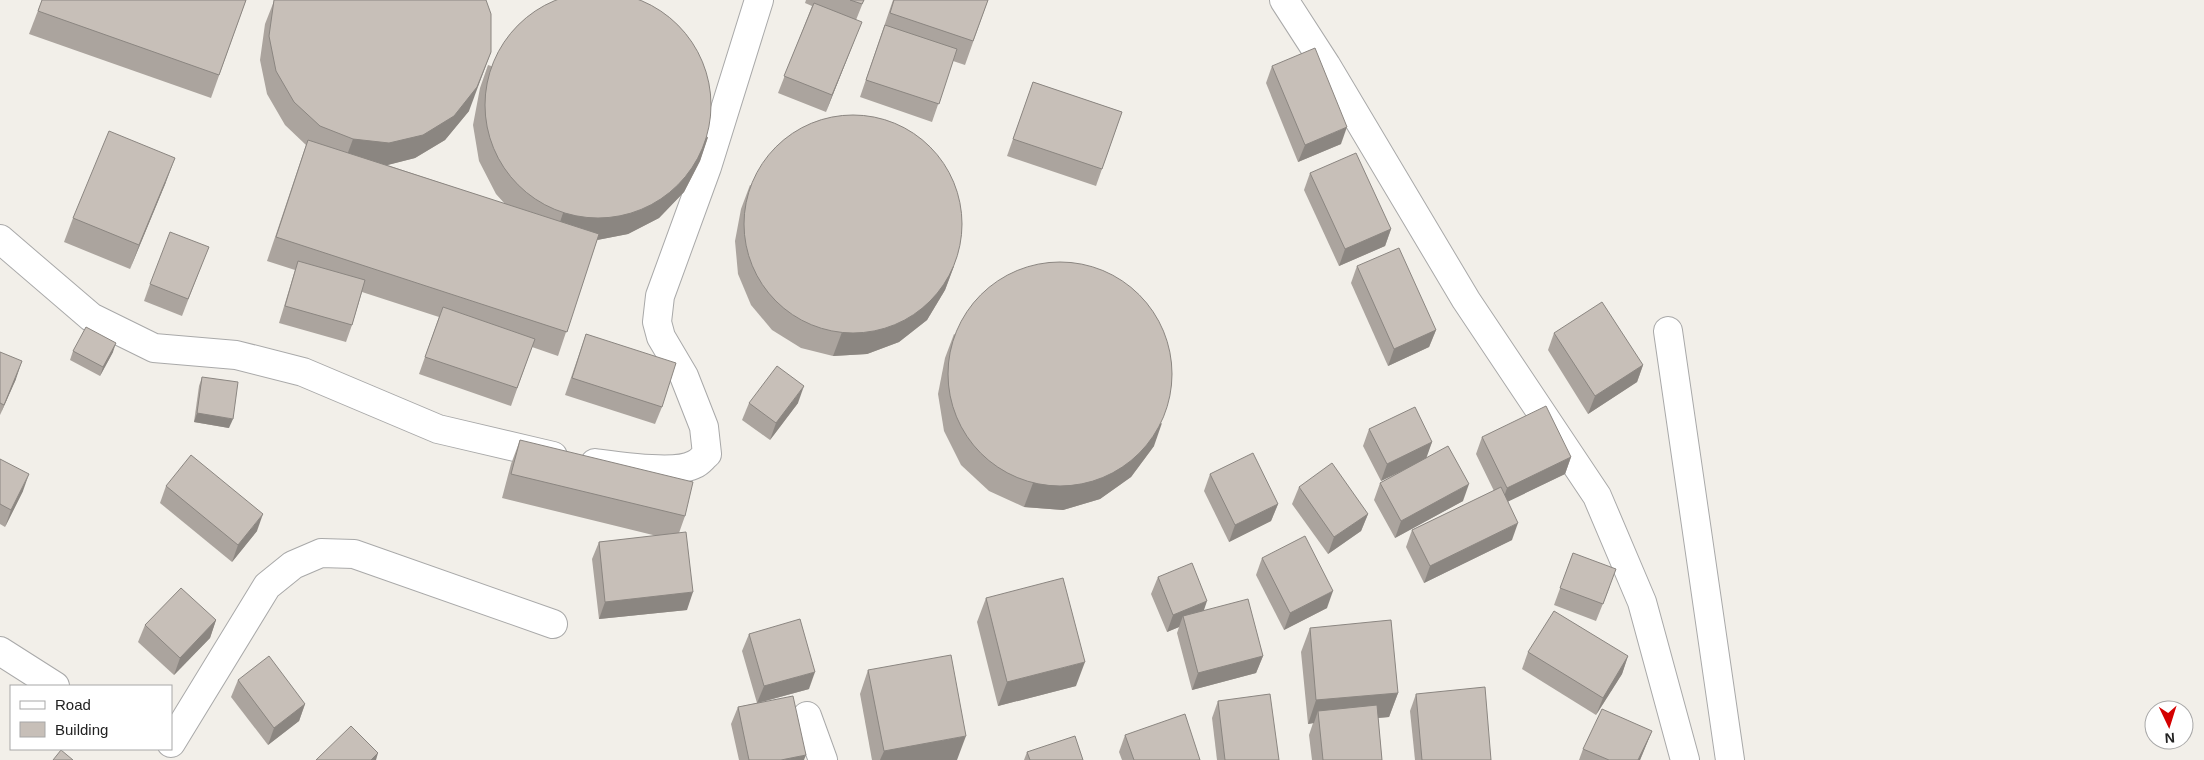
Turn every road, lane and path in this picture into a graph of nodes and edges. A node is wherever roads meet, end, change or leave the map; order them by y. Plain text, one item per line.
1 (759, 0) edge
2 (1284, 0) edge
3 (0, 239) edge
4 (1668, 331) dead end
5 (553, 624) dead end
6 (0, 651) edge
7 (53, 685) edge
8 (807, 716) dead end
9 (172, 740) edge
10 (823, 760) edge
11 (1685, 760) edge
12 (1730, 760) edge

1 - 3 street
2 - 11 street
4 - 12 street
5 - 9 street
6 - 7 street
8 - 10 street

